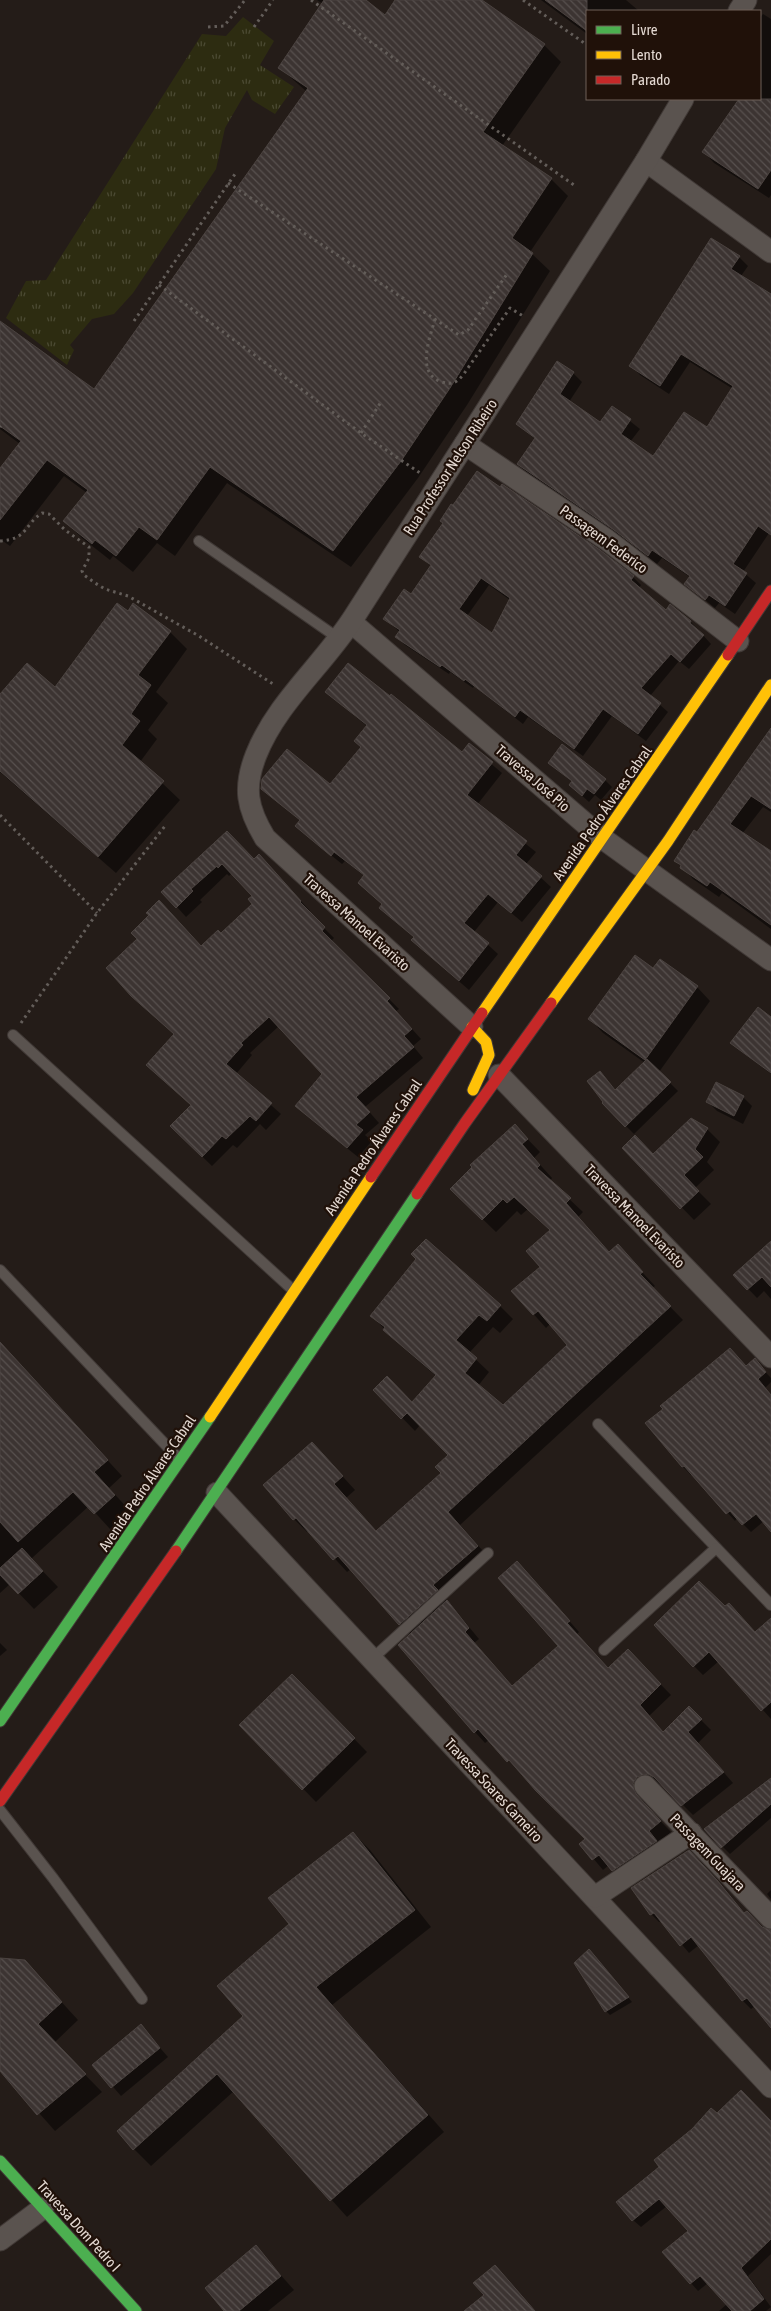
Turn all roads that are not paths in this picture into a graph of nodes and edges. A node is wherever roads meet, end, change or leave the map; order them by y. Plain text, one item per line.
1 (682, 100) edge
2 (646, 161) junction
3 (771, 252) edge
4 (465, 444) junction
5 (199, 541) dead end
6 (771, 591) edge
7 (344, 630) junction
8 (738, 641) junction
9 (771, 685) edge
10 (265, 838) joint
11 (602, 838) junction
12 (646, 870) junction
13 (771, 960) edge
14 (472, 1027) junction
15 (13, 1035) road end
16 (499, 1075) junction
17 (465, 1123) junction
18 (0, 1270) edge
19 (294, 1291) junction
20 (771, 1357) edge
21 (598, 1424) dead end
22 (181, 1460) junction
23 (217, 1493) junction
24 (716, 1548) junction
25 (488, 1553) dead end
26 (771, 1605) edge
27 (604, 1650) dead end
28 (372, 1659) junction
29 (0, 1721) edge
30 (645, 1786) dead end
31 (0, 1801) edge
32 (0, 1810) edge
33 (691, 1833) junction
34 (595, 1897) junction
35 (771, 1918) edge
36 (142, 1999) dead end
37 (771, 2088) edge
38 (0, 2160) edge
39 (43, 2208) junction
40 (0, 2240) edge
41 (136, 2311) edge

1 - 2 street, Rua Professor Nelson Ribeiro
2 - 3 street
2 - 4 street, Rua Professor Nelson Ribeiro
4 - 7 street, Rua Professor Nelson Ribeiro
4 - 8 street, Passagem Federico
5 - 7 lane
6 - 8 main road, Avenida Pedro Álvares Cabral
7 - 10 street, Rua Professor Nelson Ribeiro
7 - 11 street, Travessa José Pio
8 - 11 main road, Avenida Pedro Álvares Cabral
9 - 12 main road
10 - 14 street, Travessa Manoel Evaristo
11 - 12 street, Travessa José Pio
11 - 14 main road, Avenida Pedro Álvares Cabral
12 - 13 street, Travessa José Pio
12 - 16 main road
14 - 17 main road
14 - 19 main road, Avenida Pedro Álvares Cabral
15 - 19 lane
16 - 17 main road
16 - 20 street, Travessa Manoel Evaristo
17 - 23 main road
18 - 22 lane
19 - 22 main road, Avenida Pedro Álvares Cabral
21 - 24 lane
22 - 29 main road, Avenida Pedro Álvares Cabral
23 - 28 street, Travessa Soares Carneiro
23 - 31 main road
24 - 26 lane
24 - 27 lane
25 - 28 lane
28 - 34 street, Travessa Soares Carneiro
30 - 33 street, Passagem Guajara
32 - 36 lane
33 - 34 street
33 - 35 street, Passagem Guajara
34 - 37 street, Travessa Soares Carneiro
38 - 39 main road, Travessa Dom Pedro I
39 - 40 street
39 - 41 main road, Travessa Dom Pedro I

